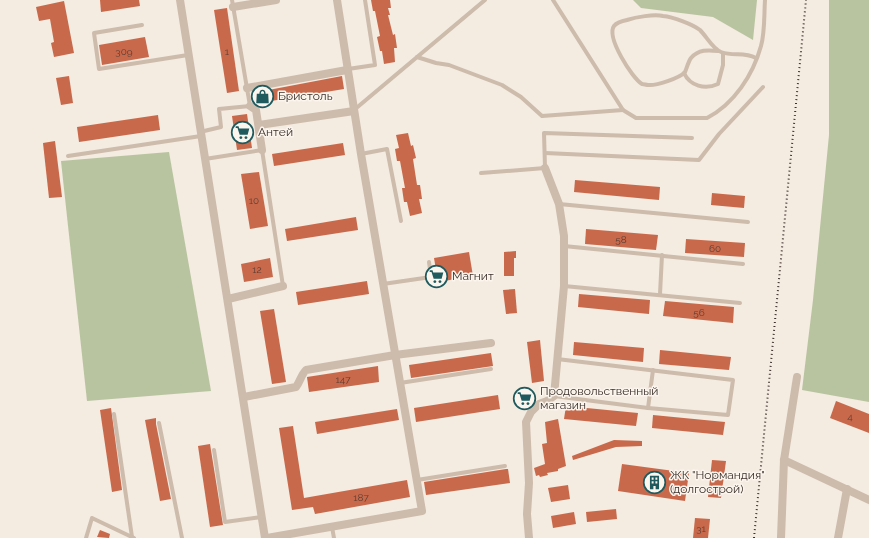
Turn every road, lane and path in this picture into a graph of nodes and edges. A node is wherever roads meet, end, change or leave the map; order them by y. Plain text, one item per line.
1 (180, 0) edge
2 (276, 0) edge
3 (339, 0) edge
4 (365, 0) edge
5 (485, 0) edge
6 (553, 0) edge
7 (765, 0) edge
8 (232, 4) edge
9 (142, 24) dead end
10 (721, 52) junction
11 (188, 55) junction
12 (417, 57) junction
13 (756, 58) junction
14 (347, 70) junction
15 (684, 73) junction
16 (763, 87) dead end
17 (247, 88) junction
18 (250, 106) junction
19 (623, 110) junction
20 (354, 111) junction
21 (259, 125) junction
22 (200, 134) junction
23 (692, 138) dead end
24 (262, 150) junction
25 (545, 153) junction
26 (360, 154) junction
27 (68, 156) dead end
28 (205, 159) junction
29 (545, 168) junction
30 (481, 172) dead end
31 (559, 204) junction
32 (401, 221) dead end
33 (748, 222) dead end
34 (564, 246) junction
35 (662, 255) junction
36 (429, 262) dead end
37 (743, 264) dead end
38 (383, 284) junction
39 (283, 286) joint
40 (564, 286) junction
41 (660, 294) junction
42 (228, 299) junction
43 (740, 303) dead end
44 (491, 343) dead end
45 (395, 355) junction
46 (557, 359) junction
47 (491, 369) dead end
48 (653, 370) junction
49 (797, 377) dead end
50 (400, 383) junction
51 (554, 396) junction
52 (244, 397) junction
53 (648, 408) junction
54 (114, 414) dead end
55 (159, 424) dead end
56 (214, 450) dead end
57 (784, 460) junction
58 (505, 466) dead end
59 (417, 480) junction
60 (847, 489) junction
61 (869, 500) edge
62 (262, 517) junction
63 (332, 527) junction
64 (86, 538) edge
65 (133, 538) edge
66 (182, 538) edge
67 (266, 538) edge
68 (334, 538) edge
69 (529, 538) edge
70 (781, 538) edge
71 (838, 538) edge

1 - 11 street
2 - 8 street
3 - 14 street
4 - 14 lane
5 - 12 lane
6 - 19 lane
7 - 13 lane
8 - 17 lane
9 - 11 lane
10 - 13 lane
10 - 15 lane
10 - 15 lane
10 - 15 lane
11 - 22 street
12 - 19 lane
12 - 20 lane
13 - 19 lane
14 - 17 street
14 - 20 street
16 - 25 lane
17 - 18 lane
18 - 21 street
18 - 22 lane
20 - 21 street
20 - 26 street
21 - 24 street
22 - 27 lane
22 - 28 street
23 - 25 lane
24 - 28 lane
24 - 39 lane
25 - 29 lane
26 - 32 lane
26 - 38 street
28 - 42 street
29 - 30 lane
29 - 31 street
31 - 33 lane
31 - 34 street
34 - 35 lane
34 - 40 street
35 - 37 lane
35 - 41 lane
36 - 38 lane
38 - 45 street
39 - 42 street
40 - 41 lane
40 - 46 street
41 - 43 lane
42 - 52 street
44 - 45 street
45 - 50 street
45 - 52 street
46 - 48 lane
46 - 51 street
47 - 50 lane
48 - 53 lane
48 - 53 lane
49 - 57 street
50 - 59 street
51 - 53 lane
51 - 69 street
52 - 62 street
54 - 65 lane
55 - 66 lane
56 - 62 lane
57 - 60 street
57 - 70 street
58 - 59 lane
59 - 63 street
60 - 61 street
60 - 71 street
62 - 67 street
63 - 67 street
63 - 68 lane
64 - 65 lane

